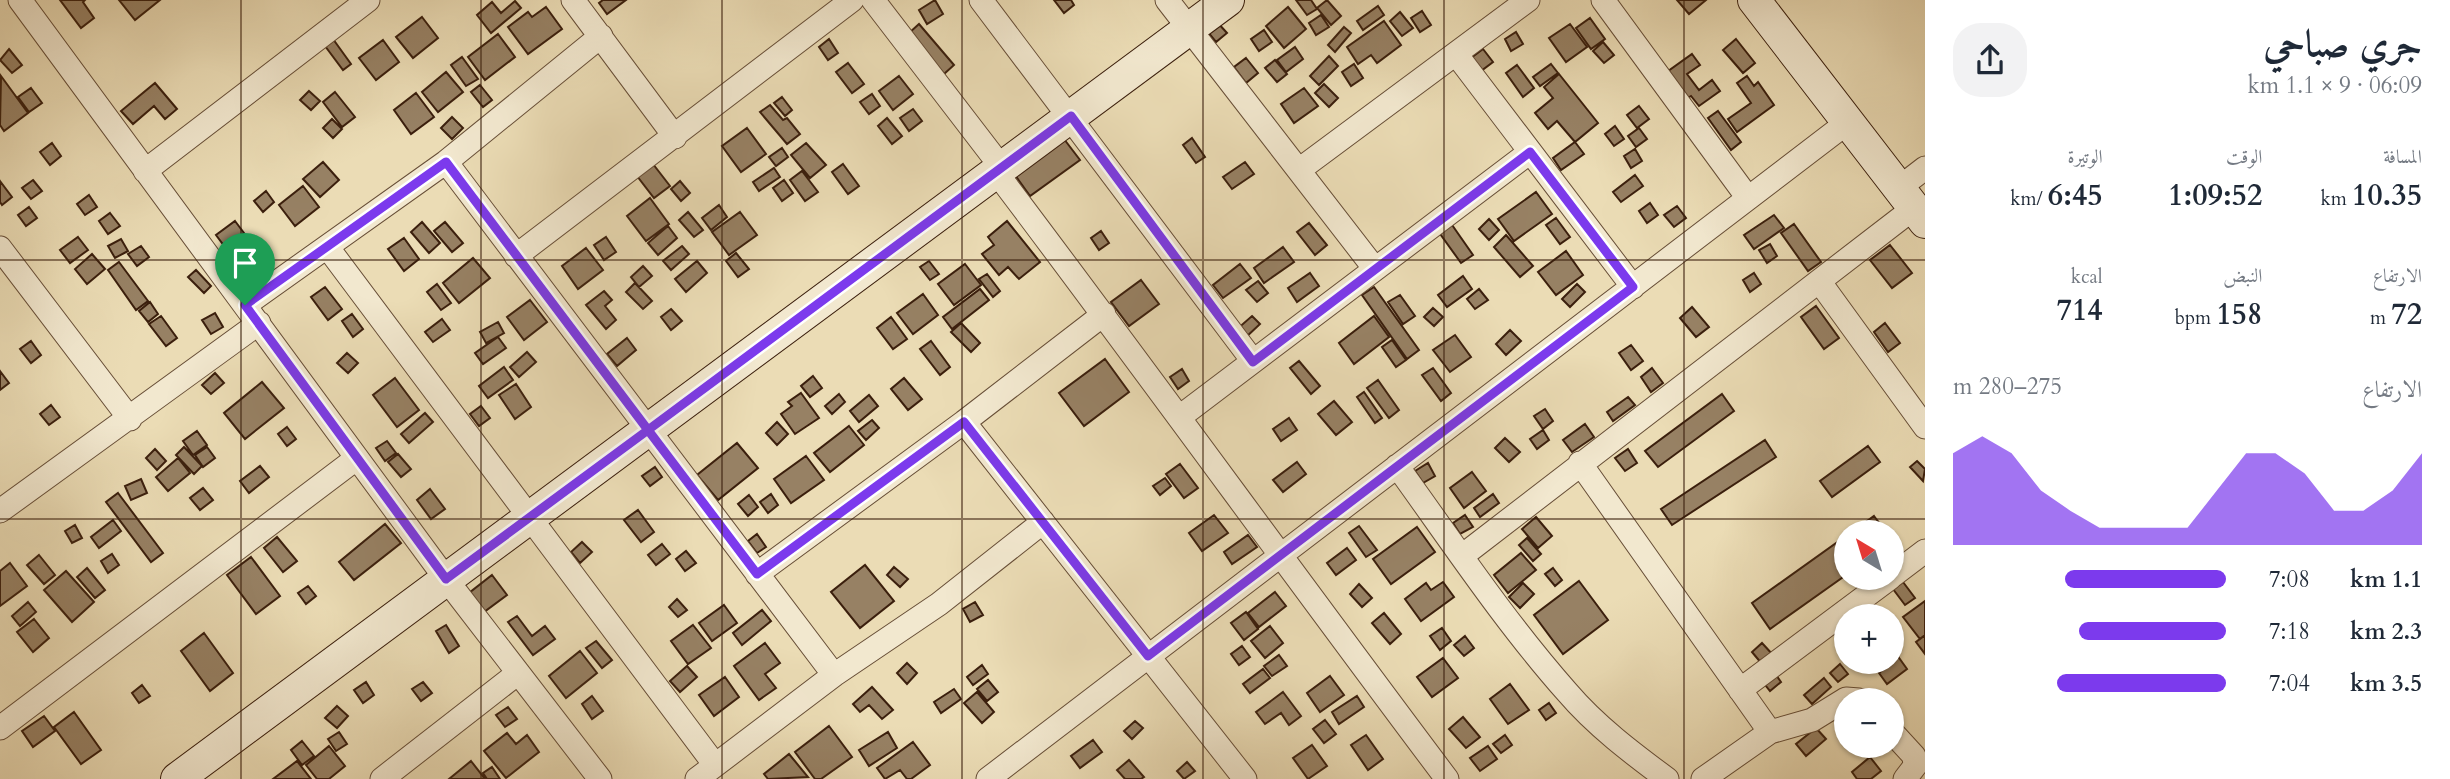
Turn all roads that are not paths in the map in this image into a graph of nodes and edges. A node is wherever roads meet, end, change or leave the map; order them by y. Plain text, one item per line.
1 (20, 0) edge
2 (368, 0) edge
3 (573, 0) edge
4 (852, 0) edge
5 (873, 0) edge
6 (981, 0) edge
7 (1167, 0) edge
8 (1228, 0) edge
9 (1528, 0) edge
10 (1603, 0) edge
11 (1754, 0) edge
12 (1189, 29) junction
13 (601, 36) junction
14 (1456, 54) junction
15 (1071, 116) junction
16 (1848, 122) junction
17 (674, 137) junction
18 (1530, 152) junction
19 (446, 162) junction
20 (1925, 168) edge
21 (999, 170) junction
22 (1299, 170) junction
23 (145, 171) junction
24 (1748, 198) junction
25 (1913, 206) edge
26 (0, 248) edge
27 (328, 248) junction
28 (516, 256) junction
29 (1375, 269) junction
30 (1819, 281) junction
31 (1633, 287) junction
32 (252, 314) junction
33 (1104, 314) junction
34 (1253, 362) junction
35 (1181, 416) junction
36 (130, 419) junction
37 (1923, 420) edge
38 (964, 422) junction
39 (648, 430) junction
40 (357, 458) junction
41 (1580, 463) junction
42 (1398, 466) junction
43 (4, 499) edge
44 (529, 518) junction
45 (1043, 522) junction
46 (1925, 551) edge
47 (1279, 556) junction
48 (1461, 556) junction
49 (1904, 567) edge
50 (757, 574) junction
51 (446, 579) junction
52 (1874, 590) edge
53 (1148, 656) junction
54 (519, 673) junction
55 (834, 674) junction
56 (1740, 690) junction
57 (1834, 706) edge
58 (0, 728) edge
59 (1770, 732) junction
60 (1904, 745) edge
61 (706, 772) edge
62 (177, 779) edge
63 (382, 779) edge
64 (600, 779) edge
65 (988, 779) edge
66 (1245, 779) edge
67 (1447, 779) edge
68 (1667, 779) edge
69 (1703, 779) edge
70 (1905, 779) edge

1 - 23 street
2 - 23 street
3 - 13 street
4 - 17 street
5 - 21 street
6 - 15 street
7 - 12 street
8 - 12 street
9 - 14 street
10 - 24 street
11 - 16 street
12 - 15 street
12 - 22 street
13 - 17 street
13 - 19 street
14 - 18 street
14 - 22 street
15 - 21 street
15 - 34 street
16 - 24 street
16 - 25 street
17 - 28 street
18 - 29 street
18 - 31 street
19 - 27 street
19 - 28 street
20 - 25 street
21 - 33 street
21 - 39 street
22 - 29 street
23 - 32 street
24 - 31 street
25 - 30 street
26 - 36 street
27 - 32 street
27 - 44 street
28 - 39 street
29 - 34 street
30 - 37 street
30 - 41 street
31 - 42 street
32 - 36 street
32 - 40 street
33 - 35 street
33 - 38 street
34 - 35 street
35 - 47 street
36 - 43 street
38 - 45 street
38 - 50 street
39 - 44 street
39 - 50 street
40 - 51 street
40 - 58 street
41 - 48 street
41 - 56 street
42 - 47 street
42 - 48 street
44 - 51 street
44 - 61 street
45 - 53 street
45 - 55 street
46 - 49 street
47 - 53 street
47 - 67 street
48 - 68 street
50 - 55 street
51 - 54 street
51 - 62 street
52 - 56 street
53 - 65 street
53 - 66 street
54 - 63 street
54 - 64 street
55 - 61 street
56 - 59 street
57 - 59 street
59 - 69 street
60 - 70 street

